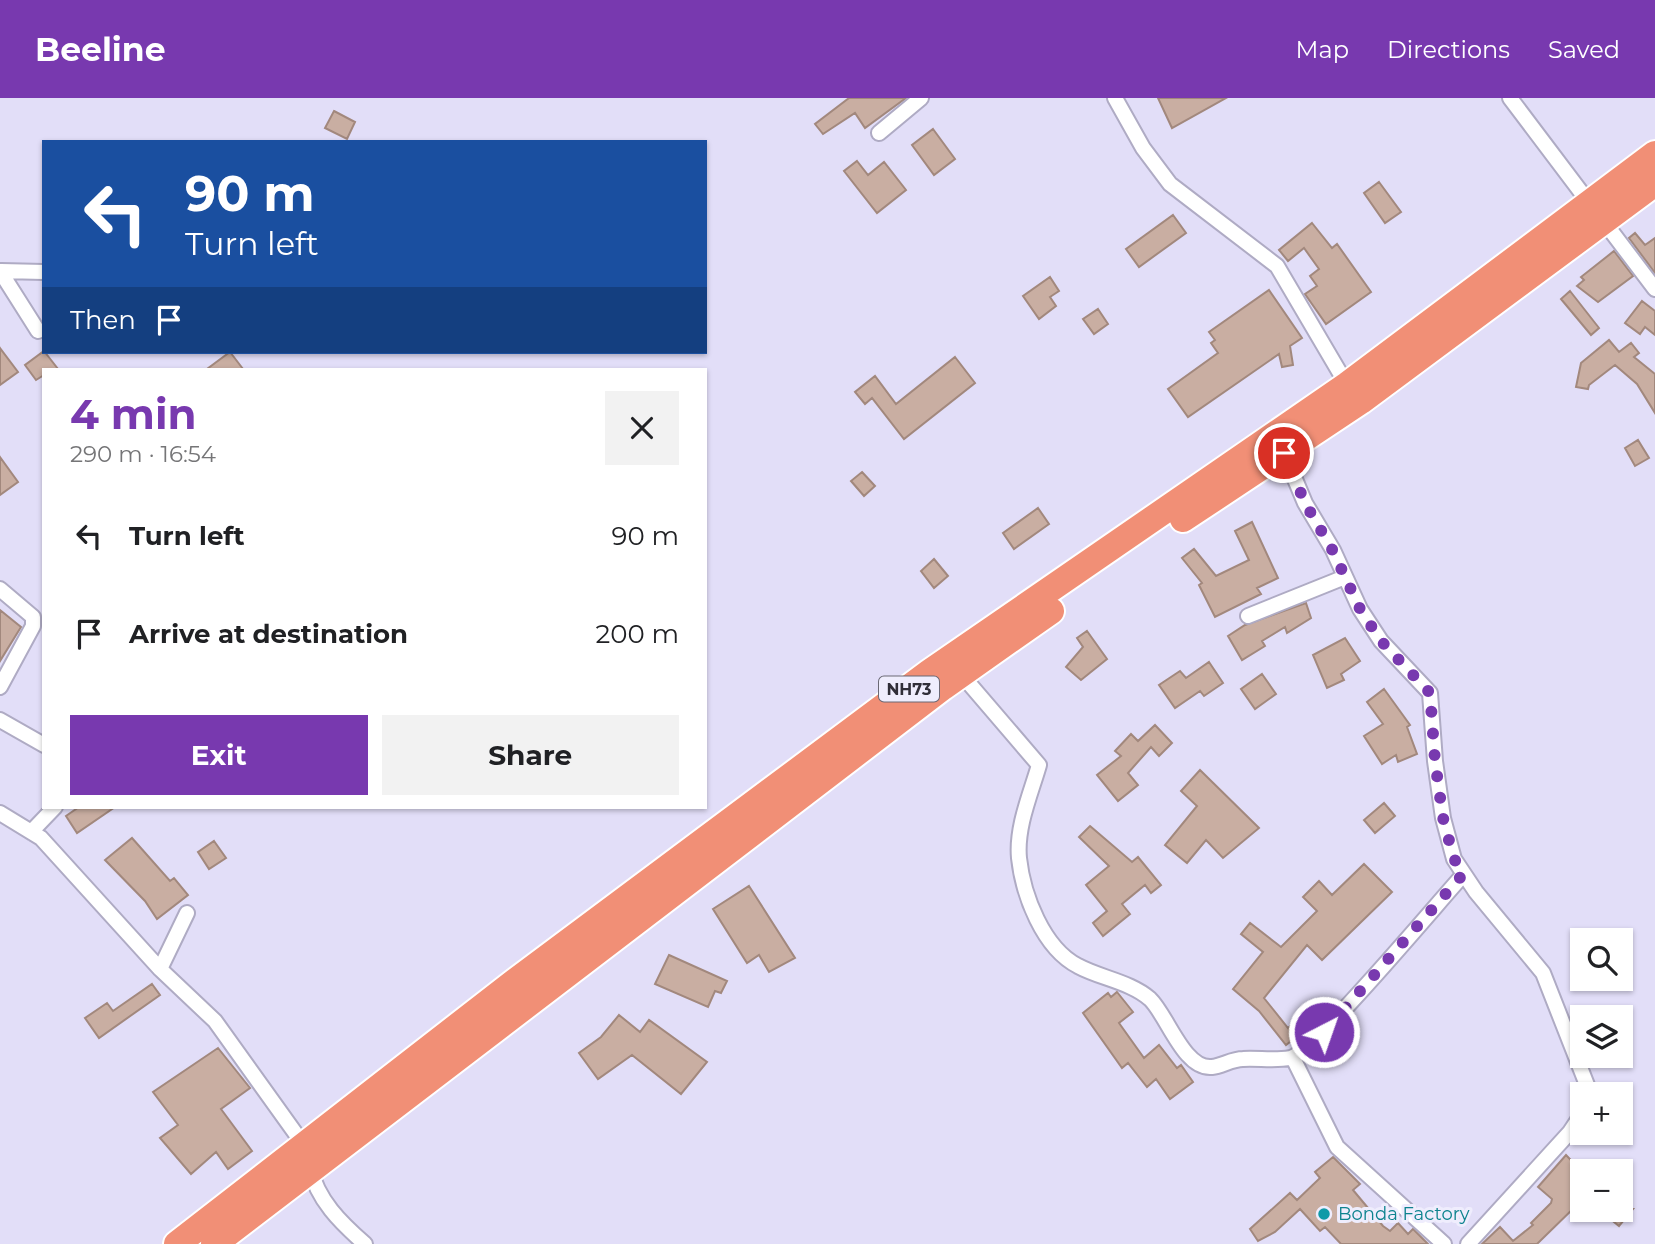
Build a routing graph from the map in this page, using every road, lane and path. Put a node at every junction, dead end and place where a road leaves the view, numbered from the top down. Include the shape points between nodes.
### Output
1 (921, 98) edge
2 (1115, 98) edge
3 (1510, 98) edge
4 (879, 133) dead end
5 (1655, 154) edge
6 (1655, 183) edge
7 (1597, 213) junction
8 (1, 271) edge
9 (42, 272) edge
10 (1655, 289) edge
11 (37, 331) dead end
12 (1347, 385) junction
13 (1284, 453) junction
14 (1345, 576) junction
15 (0, 589) edge
16 (1248, 616) dead end
17 (961, 674) junction
18 (0, 687) edge
19 (0, 720) edge
20 (42, 744) edge
21 (53, 809) edge
22 (0, 813) edge
23 (31, 832) junction
24 (1464, 873) junction
25 (187, 913) dead end
26 (160, 969) junction
27 (1293, 1058) junction
28 (1586, 1082) edge
29 (1570, 1132) edge
30 (305, 1144) junction
31 (311, 1170) junction
32 (177, 1244) edge
33 (214, 1244) edge
34 (365, 1244) edge
35 (1444, 1244) edge
36 (1468, 1244) edge

1 - 4 street
2 - 12 street via 1170,184 1277,266
3 - 7 street
5 - 7 highway, NH73
6 - 7 highway, NH73
7 - 10 street
7 - 12 highway, NH73
7 - 13 highway, NH73 via 1361,401
8 - 9 street
8 - 11 street
12 - 30 highway, NH73 via 930,672
13 - 14 street
13 - 17 highway, NH73
14 - 16 street
14 - 24 street via 1381,641 1430,693 1443,818 1454,859
15 - 18 street via 33,617 33,626
17 - 27 street via 1039,765 1022,825 1019,857 1031,904 1060,953 1076,966 1150,999 1185,1052 1199,1064 1210,1067 1239,1059
17 - 31 highway, NH73
19 - 20 street
21 - 23 street
22 - 23 street
23 - 26 street
24 - 27 street via 1324,1032
24 - 28 street via 1543,973
25 - 26 street
26 - 30 street via 215,1021
27 - 35 street via 1337,1147
29 - 36 street
30 - 31 street
30 - 32 highway, NH73
31 - 33 highway, NH73
31 - 34 street via 317,1191

